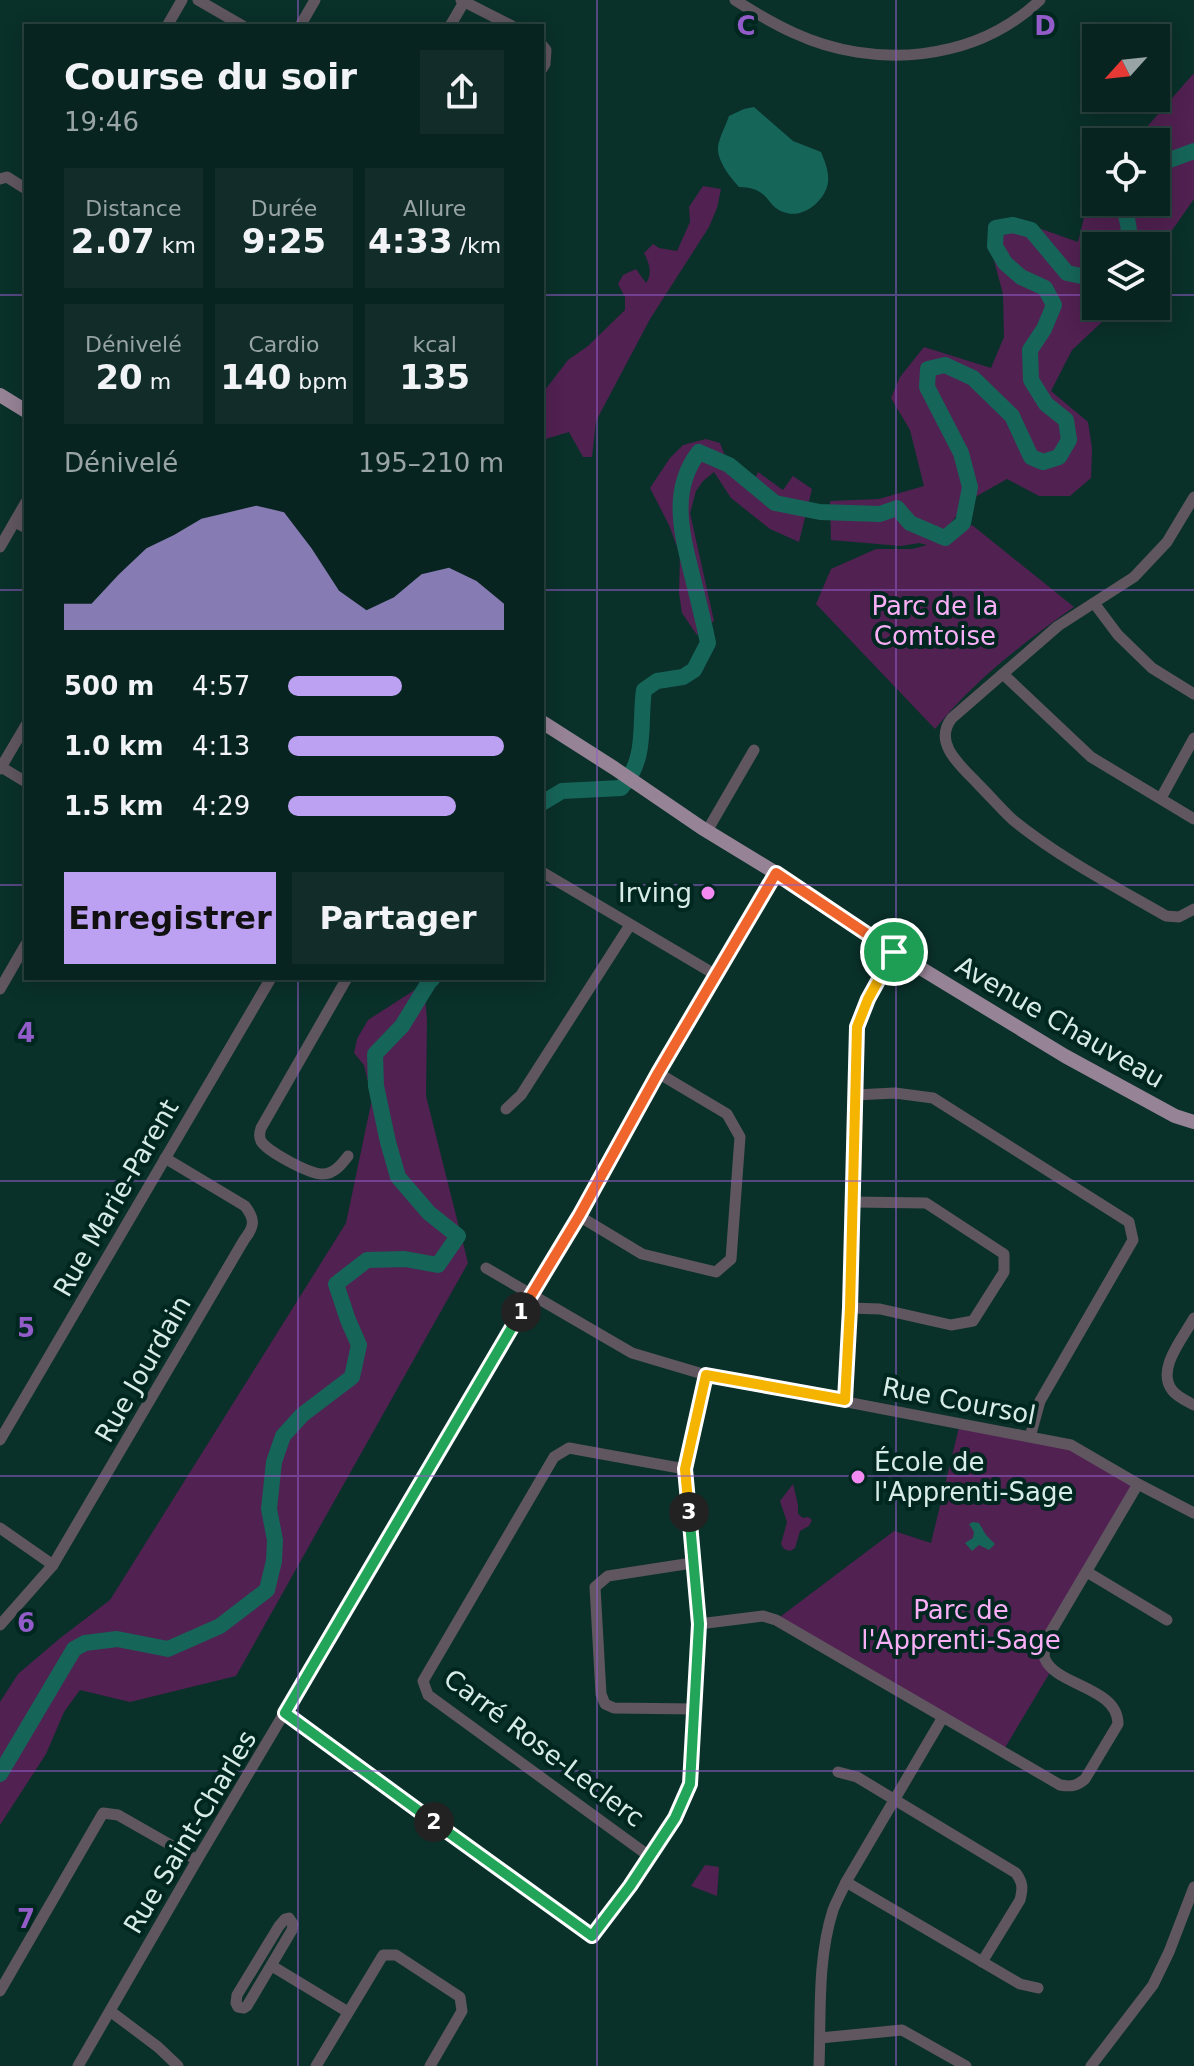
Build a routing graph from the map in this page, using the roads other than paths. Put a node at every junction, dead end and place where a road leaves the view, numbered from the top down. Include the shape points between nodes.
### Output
1 (182, 0) edge
2 (198, 0) edge
3 (315, 0) edge
4 (735, 0) edge
5 (1040, 0) edge
6 (462, 1) edge
7 (168, 24) edge
8 (240, 24) edge
9 (301, 24) edge
10 (451, 24) edge
11 (508, 24) edge
12 (544, 47) edge
13 (544, 66) edge
14 (0, 179) edge
15 (24, 188) edge
16 (0, 395) edge
17 (24, 410) edge
18 (1194, 497) edge
19 (20, 525) edge
20 (0, 547) edge
21 (1094, 603) junction
22 (1003, 674) junction
23 (1194, 694) edge
24 (544, 723) edge
25 (24, 728) edge
26 (1194, 738) edge
27 (754, 750) dead end
28 (1, 768) edge
29 (24, 781) edge
30 (1161, 798) junction
31 (1194, 819) edge
32 (707, 831) junction
33 (544, 873) edge
34 (776, 873) junction
35 (1194, 909) edge
36 (630, 925) junction
37 (24, 947) edge
38 (894, 952) junction
39 (716, 975) junction
40 (270, 980) edge
41 (346, 980) edge
42 (0, 989) edge
43 (658, 1073) junction
44 (855, 1095) junction
45 (506, 1109) dead end
46 (1175, 1116) junction
47 (1194, 1122) edge
48 (1194, 1131) edge
49 (348, 1156) dead end
50 (165, 1158) junction
51 (852, 1202) junction
52 (579, 1216) junction
53 (486, 1268) dead end
54 (531, 1294) junction
55 (850, 1308) junction
56 (1194, 1318) edge
57 (706, 1375) junction
58 (845, 1400) junction
59 (1194, 1405) edge
60 (1030, 1437) junction
61 (0, 1440) edge
62 (685, 1469) junction
63 (1138, 1484) junction
64 (1194, 1513) edge
65 (0, 1528) edge
66 (692, 1563) junction
67 (53, 1565) junction
68 (1087, 1572) junction
69 (1167, 1620) dead end
70 (699, 1624) junction
71 (0, 1625) edge
72 (695, 1709) junction
73 (285, 1713) junction
74 (943, 1717) junction
75 (838, 1772) dead end
76 (893, 1800) junction
77 (649, 1856) junction
78 (197, 1860) junction
79 (846, 1882) junction
80 (1194, 1887) edge
81 (982, 1962) junction
82 (272, 1966) junction
83 (1038, 1988) dead end
84 (0, 1991) edge
85 (110, 2011) junction
86 (348, 2012) junction
87 (820, 2038) junction
88 (78, 2066) edge
89 (178, 2066) edge
90 (316, 2066) edge
91 (430, 2066) edge
92 (819, 2066) edge
93 (966, 2066) edge
94 (1091, 2066) edge

1 - 7 street
2 - 8 street
3 - 9 street
4 - 5 street via 796,34 875,55 959,48 996,33
6 - 10 street
6 - 11 street
12 - 13 street
14 - 15 street via 7,177
16 - 17 main road
18 - 21 street via 1167,542 1134,577
19 - 20 street
21 - 22 street via 1058,626
21 - 23 street via 1152,668
22 - 30 street via 1091,757
22 - 35 street via 948,721 944,737 951,756 1011,818 1060,854 1166,916 1179,917
24 - 32 main road, Avenue Chauveau
25 - 28 street
26 - 30 street
27 - 32 street
28 - 29 street
30 - 31 street
32 - 34 main road, Avenue Chauveau
33 - 36 street
34 - 38 main road, Avenue Chauveau
34 - 39 street, Rue Saint-Charles
36 - 39 street
36 - 45 street via 521,1095
37 - 42 street
38 - 44 street via 857,1027
38 - 46 main road, Avenue Chauveau
39 - 43 street, Rue Saint-Charles
40 - 50 street, Rue Marie-Parent
41 - 49 street via 259,1135 268,1148 309,1171 331,1172
43 - 52 street, Rue Saint-Charles
43 - 52 street via 727,1114 740,1137 731,1259 716,1272 642,1254
44 - 51 street
44 - 60 street via 933,1098 1129,1222 1133,1240 1040,1401
46 - 47 main road, Avenue Chauveau
46 - 48 main road
50 - 61 street, Rue Marie-Parent
50 - 67 street, Rue Jourdain via 245,1206 254,1222 252,1231
51 - 55 street
51 - 55 street via 926,1203 1004,1254 1004,1272 973,1321 951,1325
52 - 54 street, Rue Saint-Charles
53 - 54 street, Rue Coursol
54 - 57 street, Rue Coursol via 632,1353
54 - 73 street, Rue Saint-Charles
55 - 58 street
56 - 59 street via 1166,1378 1173,1393
57 - 58 street, Rue Coursol
57 - 62 street
58 - 60 street, Rue Coursol
60 - 63 street, Rue Coursol via 1071,1445
62 - 66 street
62 - 77 street, Carré Rose-Leclerc via 569,1448 554,1457 423,1681 428,1695
63 - 64 street, Rue Coursol
63 - 68 street
65 - 67 street
66 - 70 street
66 - 72 street via 608,1576 595,1587 605,1704
67 - 71 street, Rue Jourdain
68 - 69 street
68 - 74 street via 1044,1652 1052,1669 1101,1697 1118,1716 1085,1779 1078,1785 1060,1785
70 - 72 street
70 - 74 street via 763,1616 776,1620
72 - 77 street via 690,1784
73 - 77 street via 592,1936
73 - 78 street, Rue Saint-Charles
74 - 76 street
75 - 76 street via 857,1777
76 - 79 street
76 - 81 street via 1022,1881 1020,1900
78 - 84 street via 118,1815 103,1813
78 - 85 street, Rue Saint-Charles
79 - 81 street
79 - 87 street via 826,1940
80 - 94 street via 1153,1985
81 - 83 street
82 - 82 street via 292,1930 289,1918 237,1995 238,2007 247,2006
82 - 86 street
85 - 88 street, Rue Saint-Charles
85 - 89 street
86 - 90 street
86 - 91 street via 383,1955 409,1963 460,1997 462,2011
87 - 92 street
87 - 93 street via 902,2030

